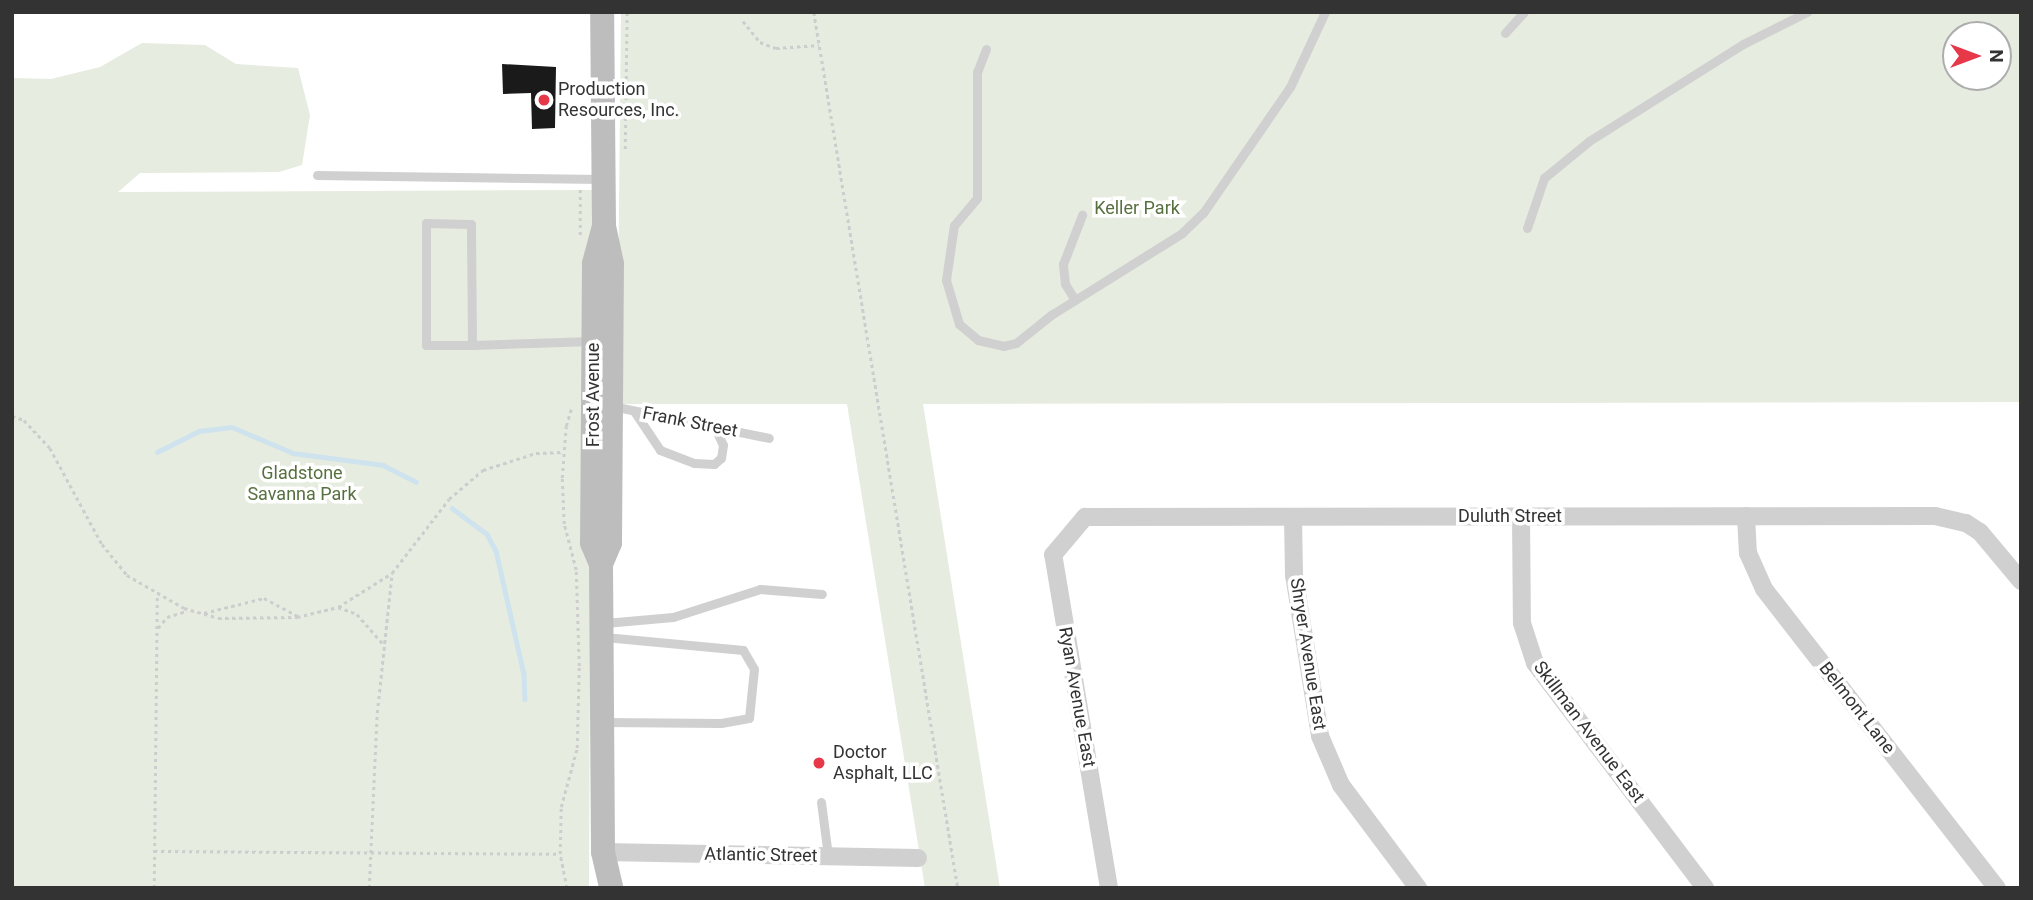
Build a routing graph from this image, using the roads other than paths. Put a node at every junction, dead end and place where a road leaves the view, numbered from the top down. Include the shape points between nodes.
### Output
1 (602, 12) edge
2 (1325, 12) edge
3 (1524, 12) edge
4 (1807, 12) edge
5 (1505, 33) dead end
6 (986, 49) dead end
7 (317, 175) dead end
8 (604, 179) junction
9 (1082, 215) dead end
10 (604, 226) junction
11 (1527, 228) dead end
12 (1075, 300) junction
13 (594, 341) junction
14 (472, 345) junction
15 (622, 409) junction
16 (715, 428) junction
17 (769, 438) dead end
18 (1521, 516) junction
19 (1746, 516) junction
20 (1085, 517) joint
21 (1293, 517) junction
22 (601, 564) junction
23 (2019, 574) edge
24 (822, 594) dead end
25 (603, 630) junction
26 (603, 722) junction
27 (821, 802) dead end
28 (603, 852) junction
29 (828, 856) junction
30 (918, 858) dead end
31 (594, 888) edge
32 (611, 888) edge
33 (1109, 888) edge
34 (1418, 888) edge
35 (1705, 888) edge
36 (1997, 888) edge

1 - 8 street, Frost Avenue
2 - 12 lane via 1290,87 1203,213 1182,233
3 - 5 lane
4 - 11 lane via 1733,49 1589,141 1544,178
6 - 12 lane via 976,72 977,198 954,225 948,242 946,280 951,309 968,333 1003,346 1016,343
7 - 8 lane
8 - 10 street, Frost Avenue
9 - 12 lane via 1063,264 1065,284
10 - 13 street, Frost Avenue via 594,264
10 - 15 street, Frost Avenue via 612,264
13 - 14 lane
13 - 22 street, Frost Avenue via 592,544
14 - 14 lane via 426,345 426,223 471,224
15 - 16 lane, Frank Street
15 - 16 lane via 660,450 694,463 714,464 721,458 723,445
15 - 22 street, Frost Avenue via 610,543
16 - 17 lane, Frank Street
18 - 19 street, Duluth Street
18 - 21 street, Duluth Street
18 - 35 street, Skillman Avenue East via 1522,623 1535,663
19 - 23 street, Duluth Street via 1935,516 1966,523 1980,532
19 - 36 street, Belmont Lane via 1748,554 1764,589
20 - 21 street, Duluth Street
20 - 33 street, Ryan Avenue East via 1053,555
21 - 34 street, Shryer Avenue East via 1296,586 1320,736 1341,786
22 - 25 street, Frost Avenue
24 - 25 lane via 760,589 673,617
25 - 26 street, Frost Avenue
25 - 26 lane via 743,650 754,669 749,718 721,723
26 - 28 street, Frost Avenue
27 - 29 lane
28 - 29 street, Atlantic Street
28 - 31 street, Frost Avenue
28 - 32 street, Frost Avenue
29 - 30 street, Atlantic Street

